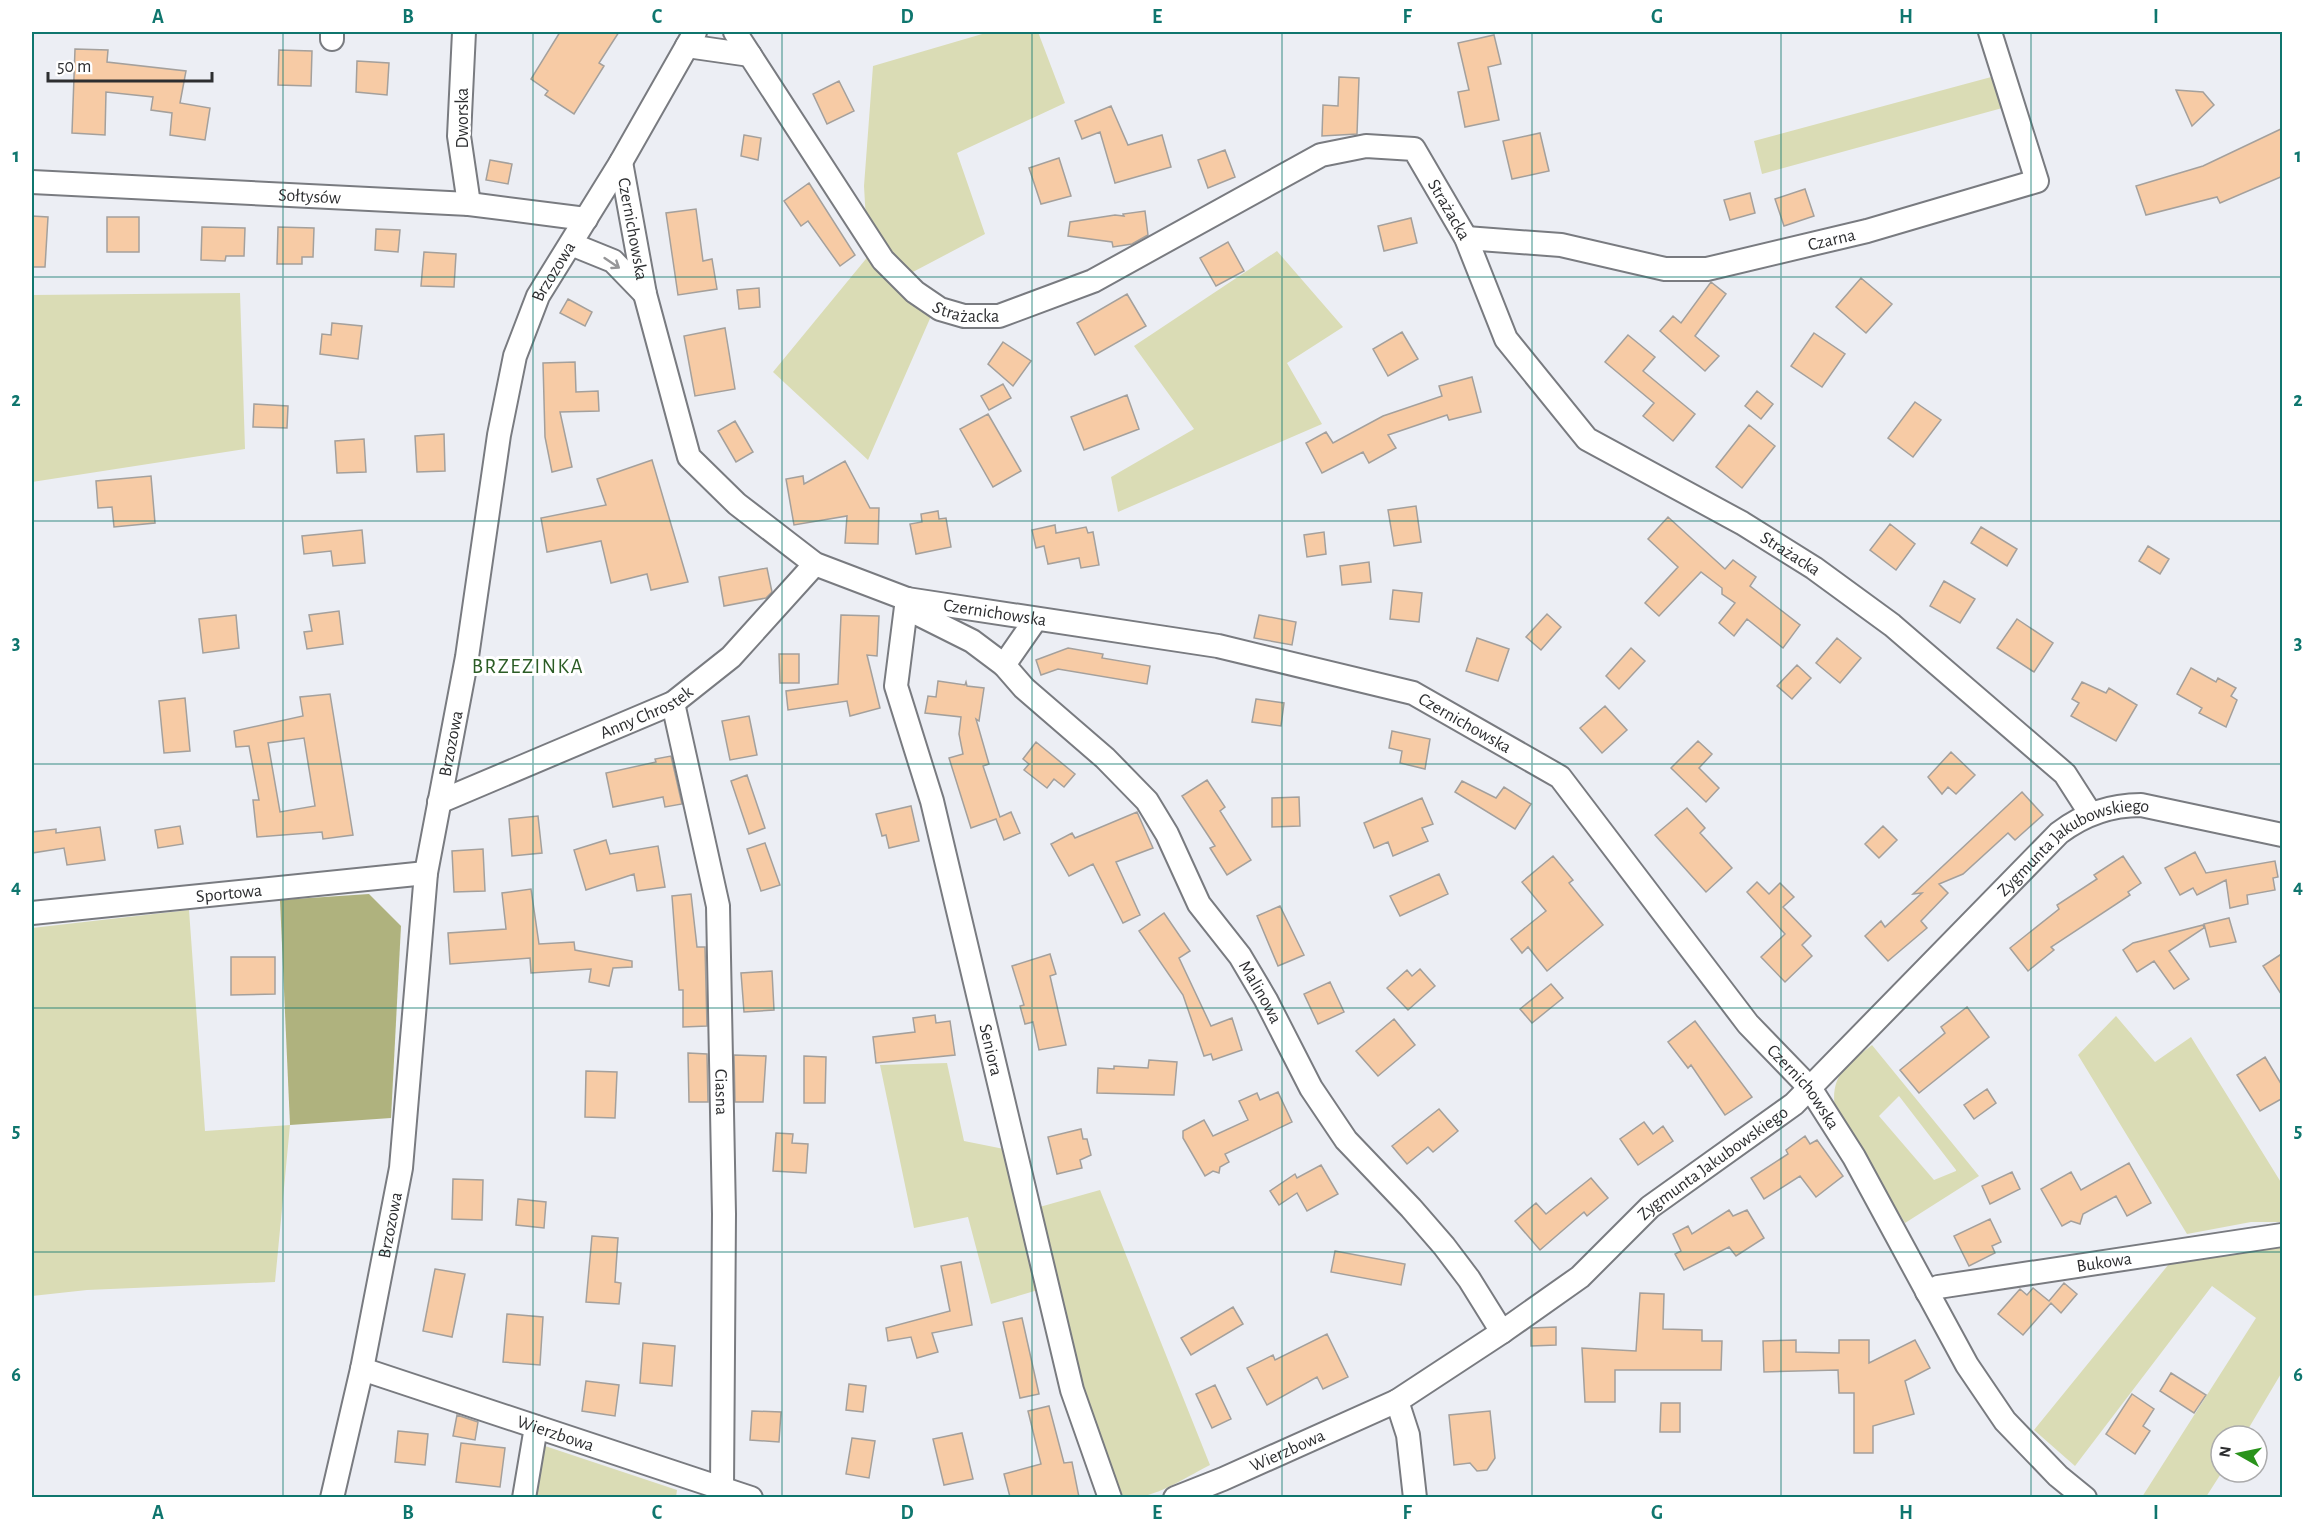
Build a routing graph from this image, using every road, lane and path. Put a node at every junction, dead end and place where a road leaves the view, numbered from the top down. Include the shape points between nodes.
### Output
1 (464, 32) edge
2 (735, 32) edge
3 (1990, 32) edge
4 (691, 39) edge
5 (750, 55) junction
6 (621, 162) junction
7 (32, 183) edge
8 (469, 204) junction
9 (586, 219) junction
10 (1466, 238) junction
11 (571, 244) junction
12 (645, 294) junction
13 (815, 564) junction
14 (907, 599) junction
15 (1036, 619) junction
16 (1004, 665) junction
17 (673, 703) junction
18 (439, 802) junction
19 (2090, 813) junction
20 (2283, 835) edge
21 (426, 873) junction
22 (32, 914) edge
23 (1810, 1088) junction
24 (2283, 1235) edge
25 (1927, 1292) junction
26 (1502, 1332) junction
27 (362, 1369) junction
28 (1397, 1401) junction
29 (536, 1427) junction
30 (722, 1488) junction
31 (332, 1497) edge
32 (524, 1497) edge
33 (751, 1497) edge
34 (1110, 1497) edge
35 (1174, 1497) edge
36 (1415, 1497) edge
37 (2085, 1497) edge

1 - 8 street, Dworska via 459,136
2 - 5 street, Strażacka
3 - 10 street, Czarna via 2037,181 1867,231 1707,269 1665,268 1561,245
4 - 5 street
4 - 6 street, Brzozowa
5 - 10 street, Strażacka via 883,260 915,292 940,309 964,316 999,316 1093,281 1321,155 1366,146 1414,149
6 - 9 street, Brzozowa
6 - 12 street, Czernichowska
7 - 8 street, Sołtysów
8 - 9 street, Sołtysów
9 - 11 street, Brzozowa
10 - 19 street, Strażacka via 1506,339 1587,439 1742,523 1814,568 1892,625 2065,774
11 -> 12 street, Czernichowska via 613,261
11 - 18 street, Brzozowa via 538,296 515,356 499,435 467,657
12 - 13 street, Czernichowska via 689,457 737,504
13 - 14 street, Czernichowska
13 - 17 street, Anny Chrostek via 730,657
14 - 15 street, Czernichowska
14 - 16 street, Malinowa via 918,614 972,641
14 - 34 street, Seniora via 896,686 932,801 1072,1390
15 - 16 street
15 - 23 street, Czernichowska via 1218,646 1413,693 1560,777 1748,1024
16 - 26 street, Malinowa via 1148,801 1199,904 1240,956 1311,1088 1346,1140 1444,1246
17 - 18 street, Anny Chrostek
17 - 30 street, Ciasna via 718,906 724,1214
18 - 21 street, Brzozowa
19 - 20 street, Zygmunta Jakubowskiego via 2141,805
19 - 23 street, Zygmunta Jakubowskiego via 2059,833
21 - 22 street, Sportowa
21 - 27 street, Brzozowa via 401,1168
23 - 25 street, Czernichowska via 1854,1157
23 - 26 street, Zygmunta Jakubowskiego via 1794,1104 1650,1207 1581,1277
24 - 25 street, Bukowa via 1938,1287
25 - 37 street, Czernichowska via 1967,1365 2005,1421 2058,1476
26 - 28 street, Zygmunta Jakubowskiego
27 - 29 street, Wierzbowa
27 - 31 street, Brzozowa
28 - 35 street, Wierzbowa
28 - 36 street via 1408,1435
29 - 30 street, Wierzbowa
29 - 32 street
30 - 33 street, Wierzbowa

